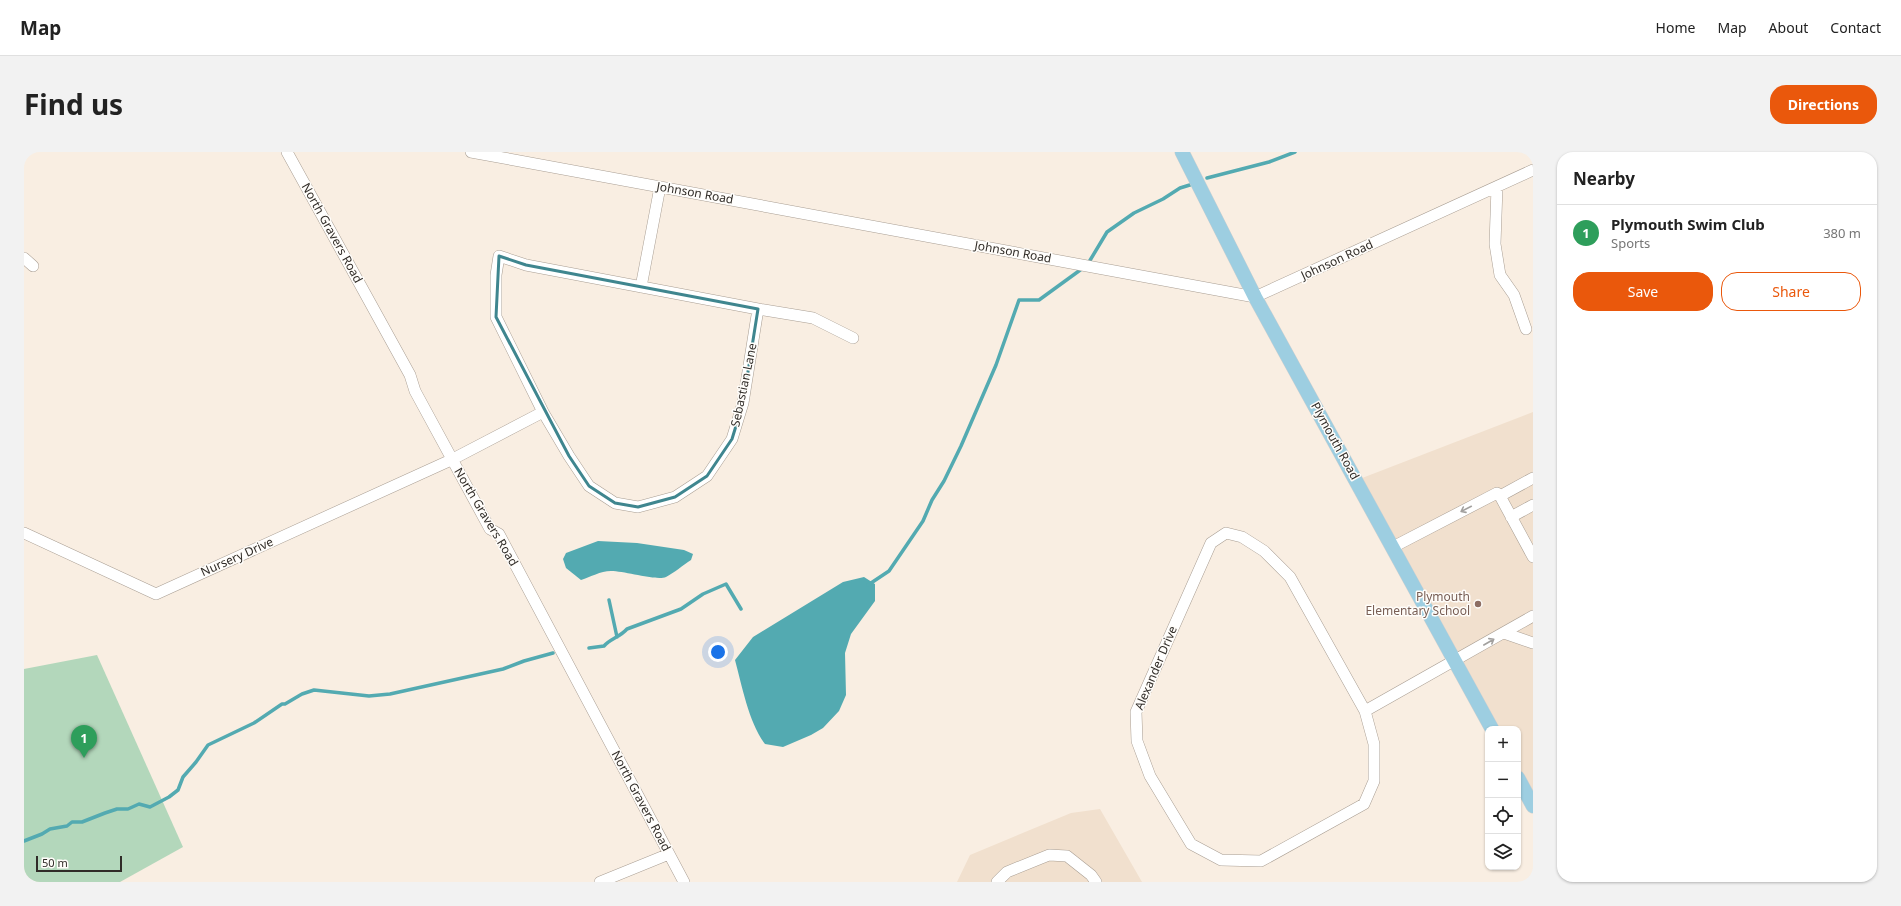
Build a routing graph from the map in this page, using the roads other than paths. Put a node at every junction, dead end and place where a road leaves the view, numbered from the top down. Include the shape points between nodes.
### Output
1 (287, 152) edge
2 (471, 152) edge
3 (1182, 152) edge
4 (1533, 170) edge
5 (660, 187) junction
6 (1497, 187) junction
7 (24, 258) edge
8 (33, 266) dead end
9 (641, 287) junction
10 (1256, 297) junction
11 (758, 309) junction
12 (1526, 329) dead end
13 (853, 338) dead end
14 (543, 412) junction
15 (452, 460) junction
16 (1533, 478) edge
17 (1500, 496) junction
18 (1533, 505) edge
19 (1511, 517) junction
20 (24, 533) edge
21 (1530, 543) edge
22 (1393, 547) junction
23 (1533, 557) edge
24 (1533, 616) edge
25 (1504, 633) junction
26 (1533, 642) edge
27 (1455, 661) junction
28 (1365, 711) junction
29 (1490, 726) edge
30 (1521, 784) edge
31 (1533, 806) edge
32 (669, 854) junction
33 (600, 882) edge
34 (684, 882) edge
35 (997, 882) edge
36 (1096, 882) edge

1 - 15 street, North Gravers Road via 410,375 415,391
2 - 5 street, Johnson Road
3 - 10 main road, Plymouth Road
4 - 6 street, Johnson Road
5 - 9 street
5 - 10 street, Johnson Road
6 - 10 street, Johnson Road
6 - 12 street via 1495,244 1500,275 1514,295
7 - 8 street
9 - 11 street, Sebastian Lane
9 - 14 street, Sebastian Lane via 526,265 499,256 496,275 496,317
10 - 22 main road, Plymouth Road
11 - 13 street, Sebastian Lane via 813,318
11 - 14 street, Sebastian Lane via 743,403 732,440 707,476 674,497 638,507 615,503 589,486
14 - 15 street
15 - 20 street, Nursery Drive via 156,594
15 - 32 street, North Gravers Road via 490,529 499,534
16 - 17 street
17 - 19 street
17 -> 22 street via 1497,493
18 - 19 street
19 - 21 street
21 - 23 street
22 - 27 main road, Plymouth Road
24 - 25 street
25 - 26 street
27 -> 25 street
27 - 28 street
27 - 29 main road, Plymouth Road
28 - 28 street, Alexander Drive via 1290,577 1264,550 1242,537 1226,533 1212,543 1136,712 1137,741 1150,776 1191,844 1221,860 1261,861 1364,804 1374,781 1374,744
30 - 31 main road
32 - 33 street
32 - 34 street, North Gravers Road
35 - 36 street via 1007,872 1049,855 1067,856

